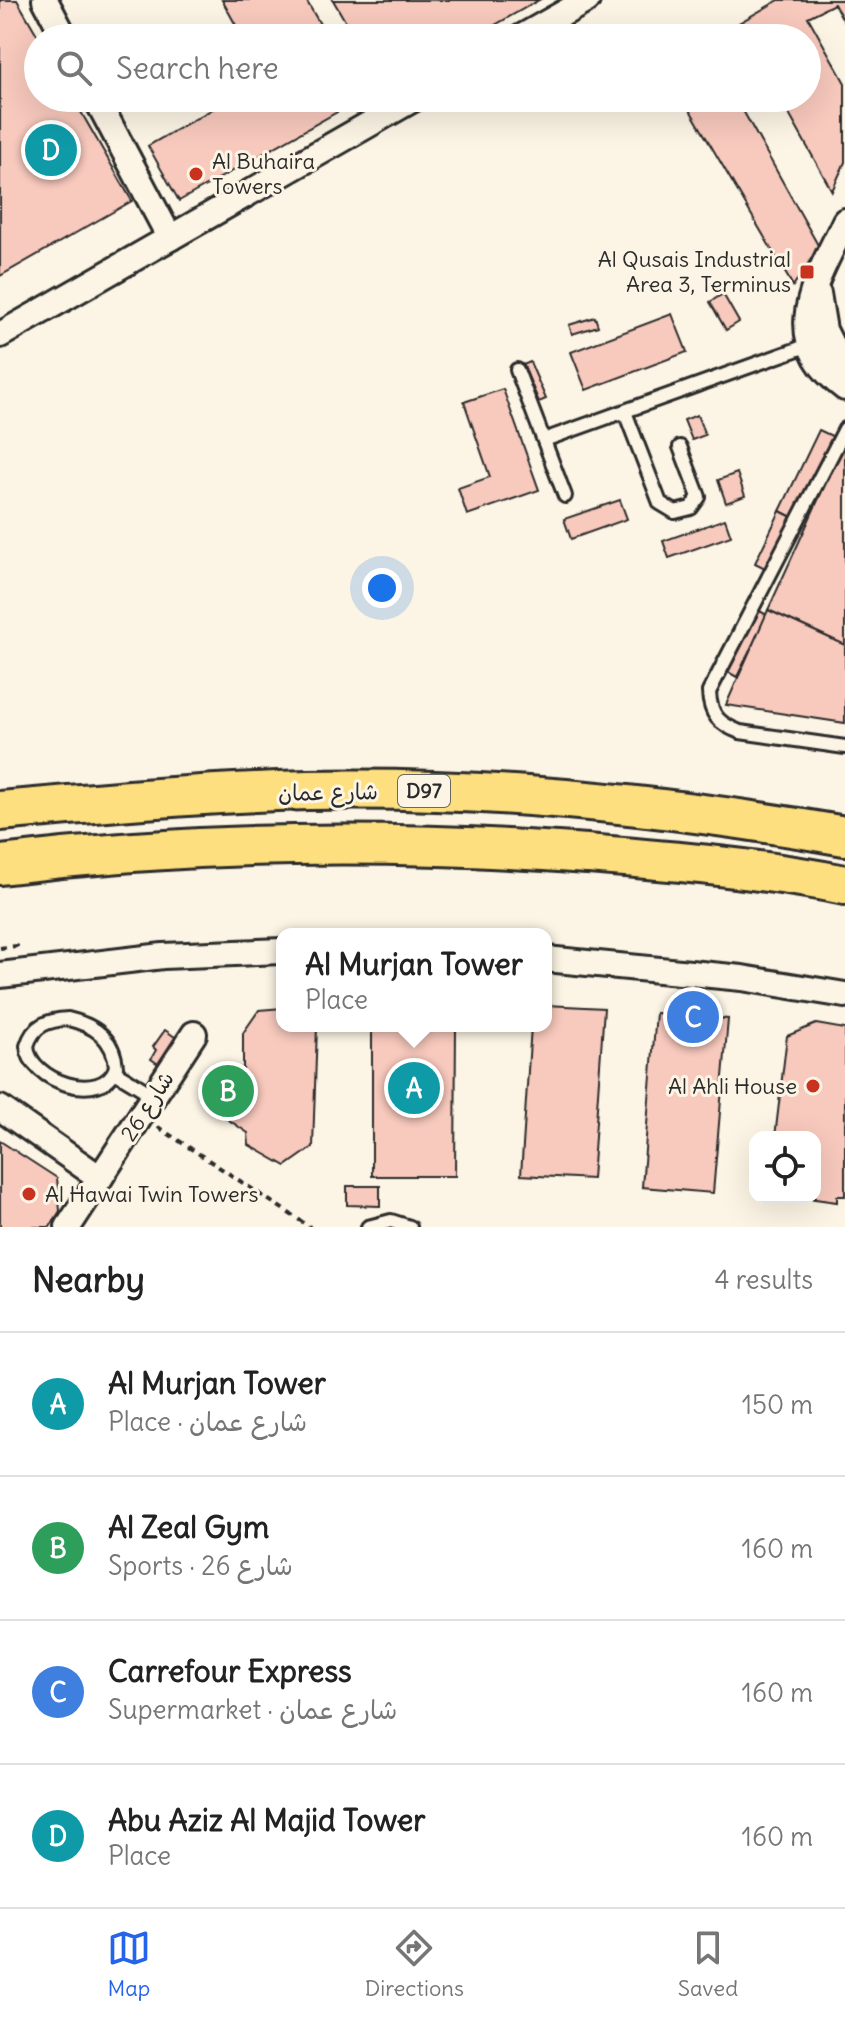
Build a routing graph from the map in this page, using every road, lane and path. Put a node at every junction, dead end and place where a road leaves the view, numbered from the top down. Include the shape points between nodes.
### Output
1 (45, 0) edge
2 (587, 0) edge
3 (58, 24) edge
4 (545, 24) edge
5 (103, 112) edge
6 (390, 112) edge
7 (845, 221) edge
8 (170, 238) junction
9 (817, 279) junction
10 (0, 335) edge
11 (809, 345) junction
12 (517, 370) dead end
13 (845, 372) edge
14 (845, 388) edge
15 (625, 412) junction
16 (845, 429) edge
17 (544, 440) junction
18 (680, 447) dead end
19 (565, 496) dead end
20 (845, 747) edge
21 (0, 811) edge
22 (845, 836) edge
23 (215, 846) junction
24 (0, 865) edge
25 (845, 885) edge
26 (845, 909) edge
27 (276, 951) edge
28 (552, 960) edge
29 (0, 975) edge
30 (845, 995) edge
31 (194, 1034) dead end
32 (115, 1072) junction
33 (147, 1105) junction
34 (0, 1108) edge
35 (100, 1178) junction
36 (68, 1227) edge
37 (310, 1227) edge
38 (368, 1227) edge
39 (410, 1227) edge

1 - 3 street
2 - 4 street
5 - 8 street
6 - 8 street
7 - 9 street
8 - 10 street
9 - 11 street via 805,323
9 - 13 street via 824,330
11 - 14 street via 817,362
11 - 15 lane
12 - 17 lane
15 - 17 lane
15 - 18 lane via 660,503 675,512 691,508 699,497
16 - 20 lane via 709,692 715,718 726,727
17 - 19 lane
21 - 22 main road, شارع عمان / D97 via 296,791 441,791 652,806
23 - 24 main road
23 - 25 main road via 344,843 534,850 671,861
23 - 26 main road via 308,861 605,877
27 - 29 street via 163,956
28 - 30 street via 742,978
31 - 33 street, شارع 26
32 - 32 lane via 105,1037 82,1022 54,1020 29,1037 31,1060 59,1081 96,1084
32 - 33 lane
33 - 35 street, شارع 26
33 - 37 path
34 - 35 street
35 - 36 street, شارع 26
38 - 39 lane via 391,1221

